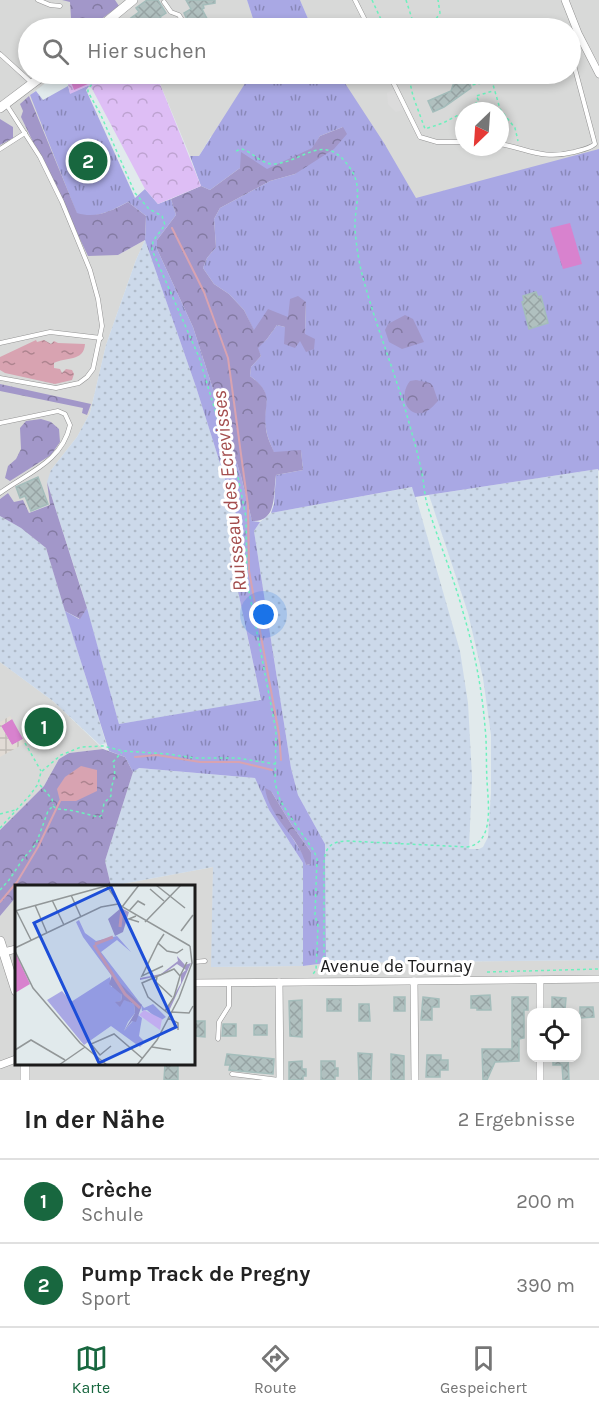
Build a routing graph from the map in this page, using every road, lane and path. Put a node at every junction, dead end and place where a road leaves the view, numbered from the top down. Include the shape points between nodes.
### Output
1 (38, 0) edge
2 (133, 0) edge
3 (356, 0) edge
4 (372, 0) edge
5 (406, 0) edge
6 (438, 0) edge
7 (565, 0) edge
8 (165, 1) edge
9 (60, 6) dead end
10 (111, 18) edge
11 (181, 18) edge
12 (364, 18) edge
13 (380, 18) edge
14 (412, 18) edge
15 (437, 18) edge
16 (572, 18) edge
17 (581, 39) edge
18 (0, 54) edge
19 (18, 71) edge
20 (599, 74) edge
21 (32, 84) edge
22 (92, 84) edge
23 (394, 84) edge
24 (410, 84) edge
25 (492, 84) edge
26 (579, 84) edge
27 (494, 90) junction
28 (476, 102) edge
29 (3, 106) edge
30 (455, 116) edge
31 (25, 133) junction
32 (455, 142) edge
33 (509, 146) edge
34 (517, 147) junction
35 (0, 149) edge
36 (236, 152) dead end
37 (101, 338) junction
38 (0, 343) edge
39 (0, 378) edge
40 (0, 423) edge
41 (0, 493) edge
42 (25, 743) dead end
43 (123, 751) junction
44 (276, 764) junction
45 (41, 772) junction
46 (38, 783) junction
47 (53, 806) junction
48 (16, 809) junction
49 (0, 814) edge
50 (0, 828) edge
51 (324, 856) junction
52 (316, 857) junction
53 (0, 890) edge
54 (0, 941) edge
55 (15, 949) edge
56 (4, 952) junction
57 (205, 961) dead end
58 (195, 962) edge
59 (316, 970) junction
60 (324, 970) junction
61 (312, 976) dead end
62 (599, 979) edge
63 (540, 980) junction
64 (323, 981) junction
65 (414, 981) junction
66 (229, 982) junction
67 (279, 982) junction
68 (195, 983) edge
69 (15, 988) edge
70 (540, 1008) edge
71 (218, 1039) dead end
72 (15, 1059) edge
73 (540, 1062) edge
74 (0, 1065) edge
75 (232, 1074) dead end
76 (280, 1080) edge
77 (415, 1080) edge
78 (540, 1080) edge

1 - 9 lane
2 - 10 street
3 - 12 lane
4 - 13 path
5 - 14 path
6 - 15 path
7 - 16 street
8 - 11 lane via 171,12
17 - 20 street
18 - 19 lane
21 - 29 street
22 - 44 path via 88,92 135,193 148,209 162,216 165,225 153,241 152,250 195,346 238,477 246,517 247,580 276,731
23 - 32 lane via 420,136 428,141
24 - 30 path via 425,129
25 - 27 path
26 - 34 lane via 596,144 549,155
27 - 28 path via 476,96
27 - 34 path via 503,114 516,131
29 - 31 lane
31 - 35 lane
31 - 37 lane via 44,166 90,270 101,313
33 - 34 lane
36 - 51 path via 250,151 266,163 275,164 327,149 339,155 358,183 355,230 361,267 407,415 426,502 463,609 483,710 487,818 479,843 460,848 342,841 330,846
37 - 38 lane via 50,332
37 - 39 lane via 93,369 79,383 51,388
40 - 41 lane via 58,411 65,414 70,425 55,455 36,472
42 - 45 path
43 - 44 path
43 - 45 path via 76,748
43 - 47 path via 113,762 116,774 111,796 99,818
44 - 52 path via 274,783 280,800
45 - 46 path
46 - 47 path
46 - 48 path
47 - 53 path via 36,844
48 - 49 path
48 - 50 path
51 - 52 path
51 - 60 path
52 - 59 path
54 - 56 street
55 - 56 street
56 - 69 street
57 - 58 lane
59 - 60 path
59 - 61 path
60 - 64 path
62 - 63 street, Avenue de Tournay
63 - 65 street, Avenue de Tournay
63 - 70 street
64 - 65 street, Avenue de Tournay
64 - 67 street, Avenue de Tournay
65 - 77 street
66 - 67 street, Avenue de Tournay
66 - 68 street, Avenue de Tournay
66 - 71 lane via 229,1006 219,1022
67 - 76 street
72 - 74 street
73 - 78 street
75 - 76 lane

